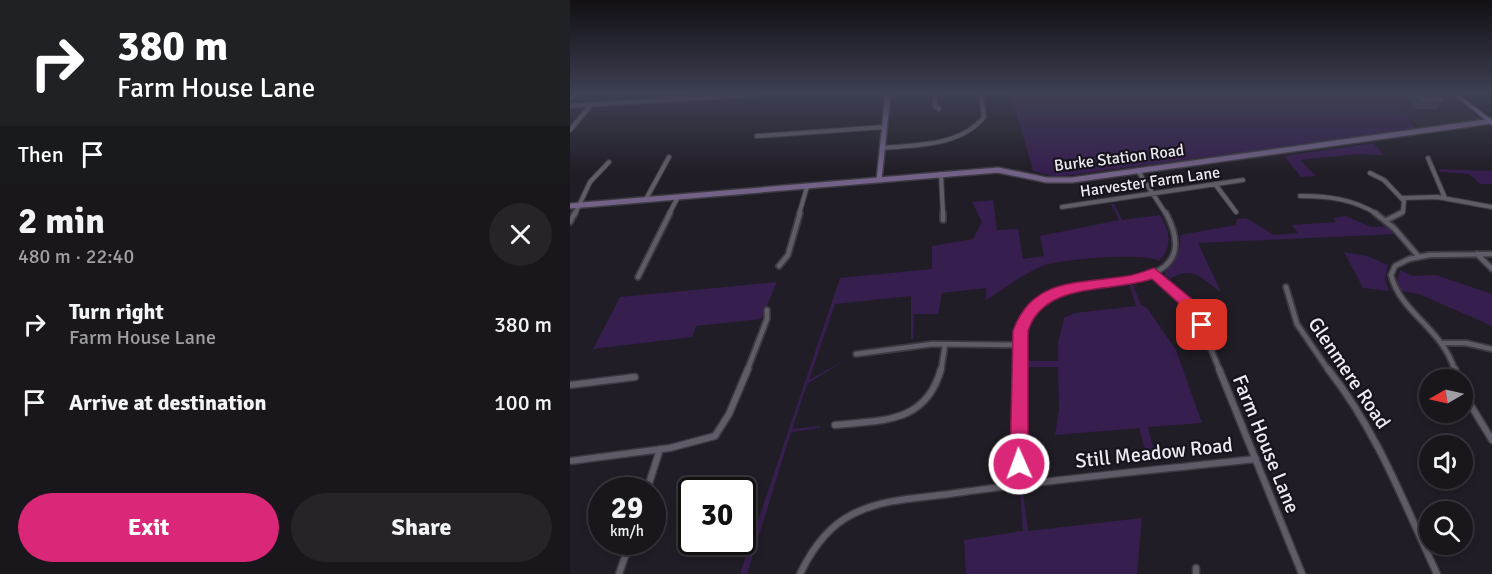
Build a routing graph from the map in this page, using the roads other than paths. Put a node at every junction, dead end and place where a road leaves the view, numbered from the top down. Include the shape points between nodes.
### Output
1 (885, 121) edge
2 (980, 121) edge
3 (1492, 121) edge
4 (884, 127) junction
5 (757, 136) dead end
6 (884, 148) junction
7 (669, 157) dead end
8 (1428, 158) dead end
9 (609, 162) dead end
10 (1138, 171) junction
11 (1370, 173) dead end
12 (941, 174) junction
13 (879, 180) junction
14 (1243, 180) dead end
15 (1215, 184) junction
16 (807, 187) junction
17 (1153, 193) junction
18 (1300, 196) dead end
19 (678, 197) junction
20 (1402, 198) junction
21 (1445, 198) junction
22 (646, 199) junction
23 (579, 205) junction
24 (570, 206) edge
25 (1062, 207) dead end
26 (1492, 207) edge
27 (1236, 212) dead end
28 (943, 220) dead end
29 (1387, 220) junction
30 (570, 222) edge
31 (1478, 254) junction
32 (1492, 254) edge
33 (1419, 257) junction
34 (779, 266) dead end
35 (1492, 269) edge
36 (1154, 273) junction
37 (638, 277) dead end
38 (1286, 287) dead end
39 (766, 310) dead end
40 (1444, 343) junction
41 (945, 345) junction
42 (1020, 345) junction
43 (1492, 349) edge
44 (856, 354) dead end
45 (1454, 369) edge
46 (635, 377) dead end
47 (570, 385) edge
48 (1473, 409) edge
49 (835, 425) dead end
50 (1492, 440) edge
51 (660, 449) junction
52 (1256, 459) junction
53 (570, 461) edge
54 (651, 477) edge
55 (1020, 484) junction
56 (626, 555) edge
57 (619, 574) edge
58 (800, 574) edge
59 (1302, 574) edge
60 (1437, 574) edge

1 - 4 street
2 - 6 street via 971,131 949,139
3 - 10 street, Burke Station Road
4 - 5 street
4 - 6 street
6 - 13 street
7 - 22 street
8 - 21 street
9 - 23 street via 597,170 584,188
10 - 12 street, Burke Station Road via 1056,181 1001,170
10 - 17 street
11 - 20 street via 1384,180
12 - 13 street, Burke Station Road
12 - 28 street
13 - 16 street, Burke Station Road
14 - 15 street, Harvester Farm Lane
15 - 17 street, Harvester Farm Lane
15 - 27 street
16 - 19 street, Burke Station Road
16 - 34 street via 788,255
17 - 25 street, Harvester Farm Lane
17 - 36 street via 1175,238 1171,256
18 - 29 street via 1345,200
19 - 22 street, Burke Station Road
19 - 37 street
20 - 21 street
20 - 29 street via 1403,212
21 - 26 street
22 - 23 street, Burke Station Road
23 - 24 street, Burke Station Road
23 - 30 street
29 - 33 street
31 - 32 street
31 - 33 street
31 - 35 street
33 - 40 street via 1398,264 1392,273 1392,284 1402,301
36 - 42 street via 1048,295 1026,315
36 - 52 street, Farm House Lane via 1198,317
38 - 60 street, Glenmere Road via 1295,325 1363,417
39 - 51 street via 767,319 720,429 704,442
40 - 43 street
40 - 45 street
41 - 42 street
41 - 44 street
41 - 49 street via 939,384 923,405 903,415
42 - 55 street
46 - 47 street
48 - 50 street
51 - 53 street
51 - 54 street
52 - 55 street, Still Meadow Road
52 - 59 street, Farm House Lane
55 - 58 street, Still Meadow Road via 865,508 843,519 822,537
56 - 57 street

